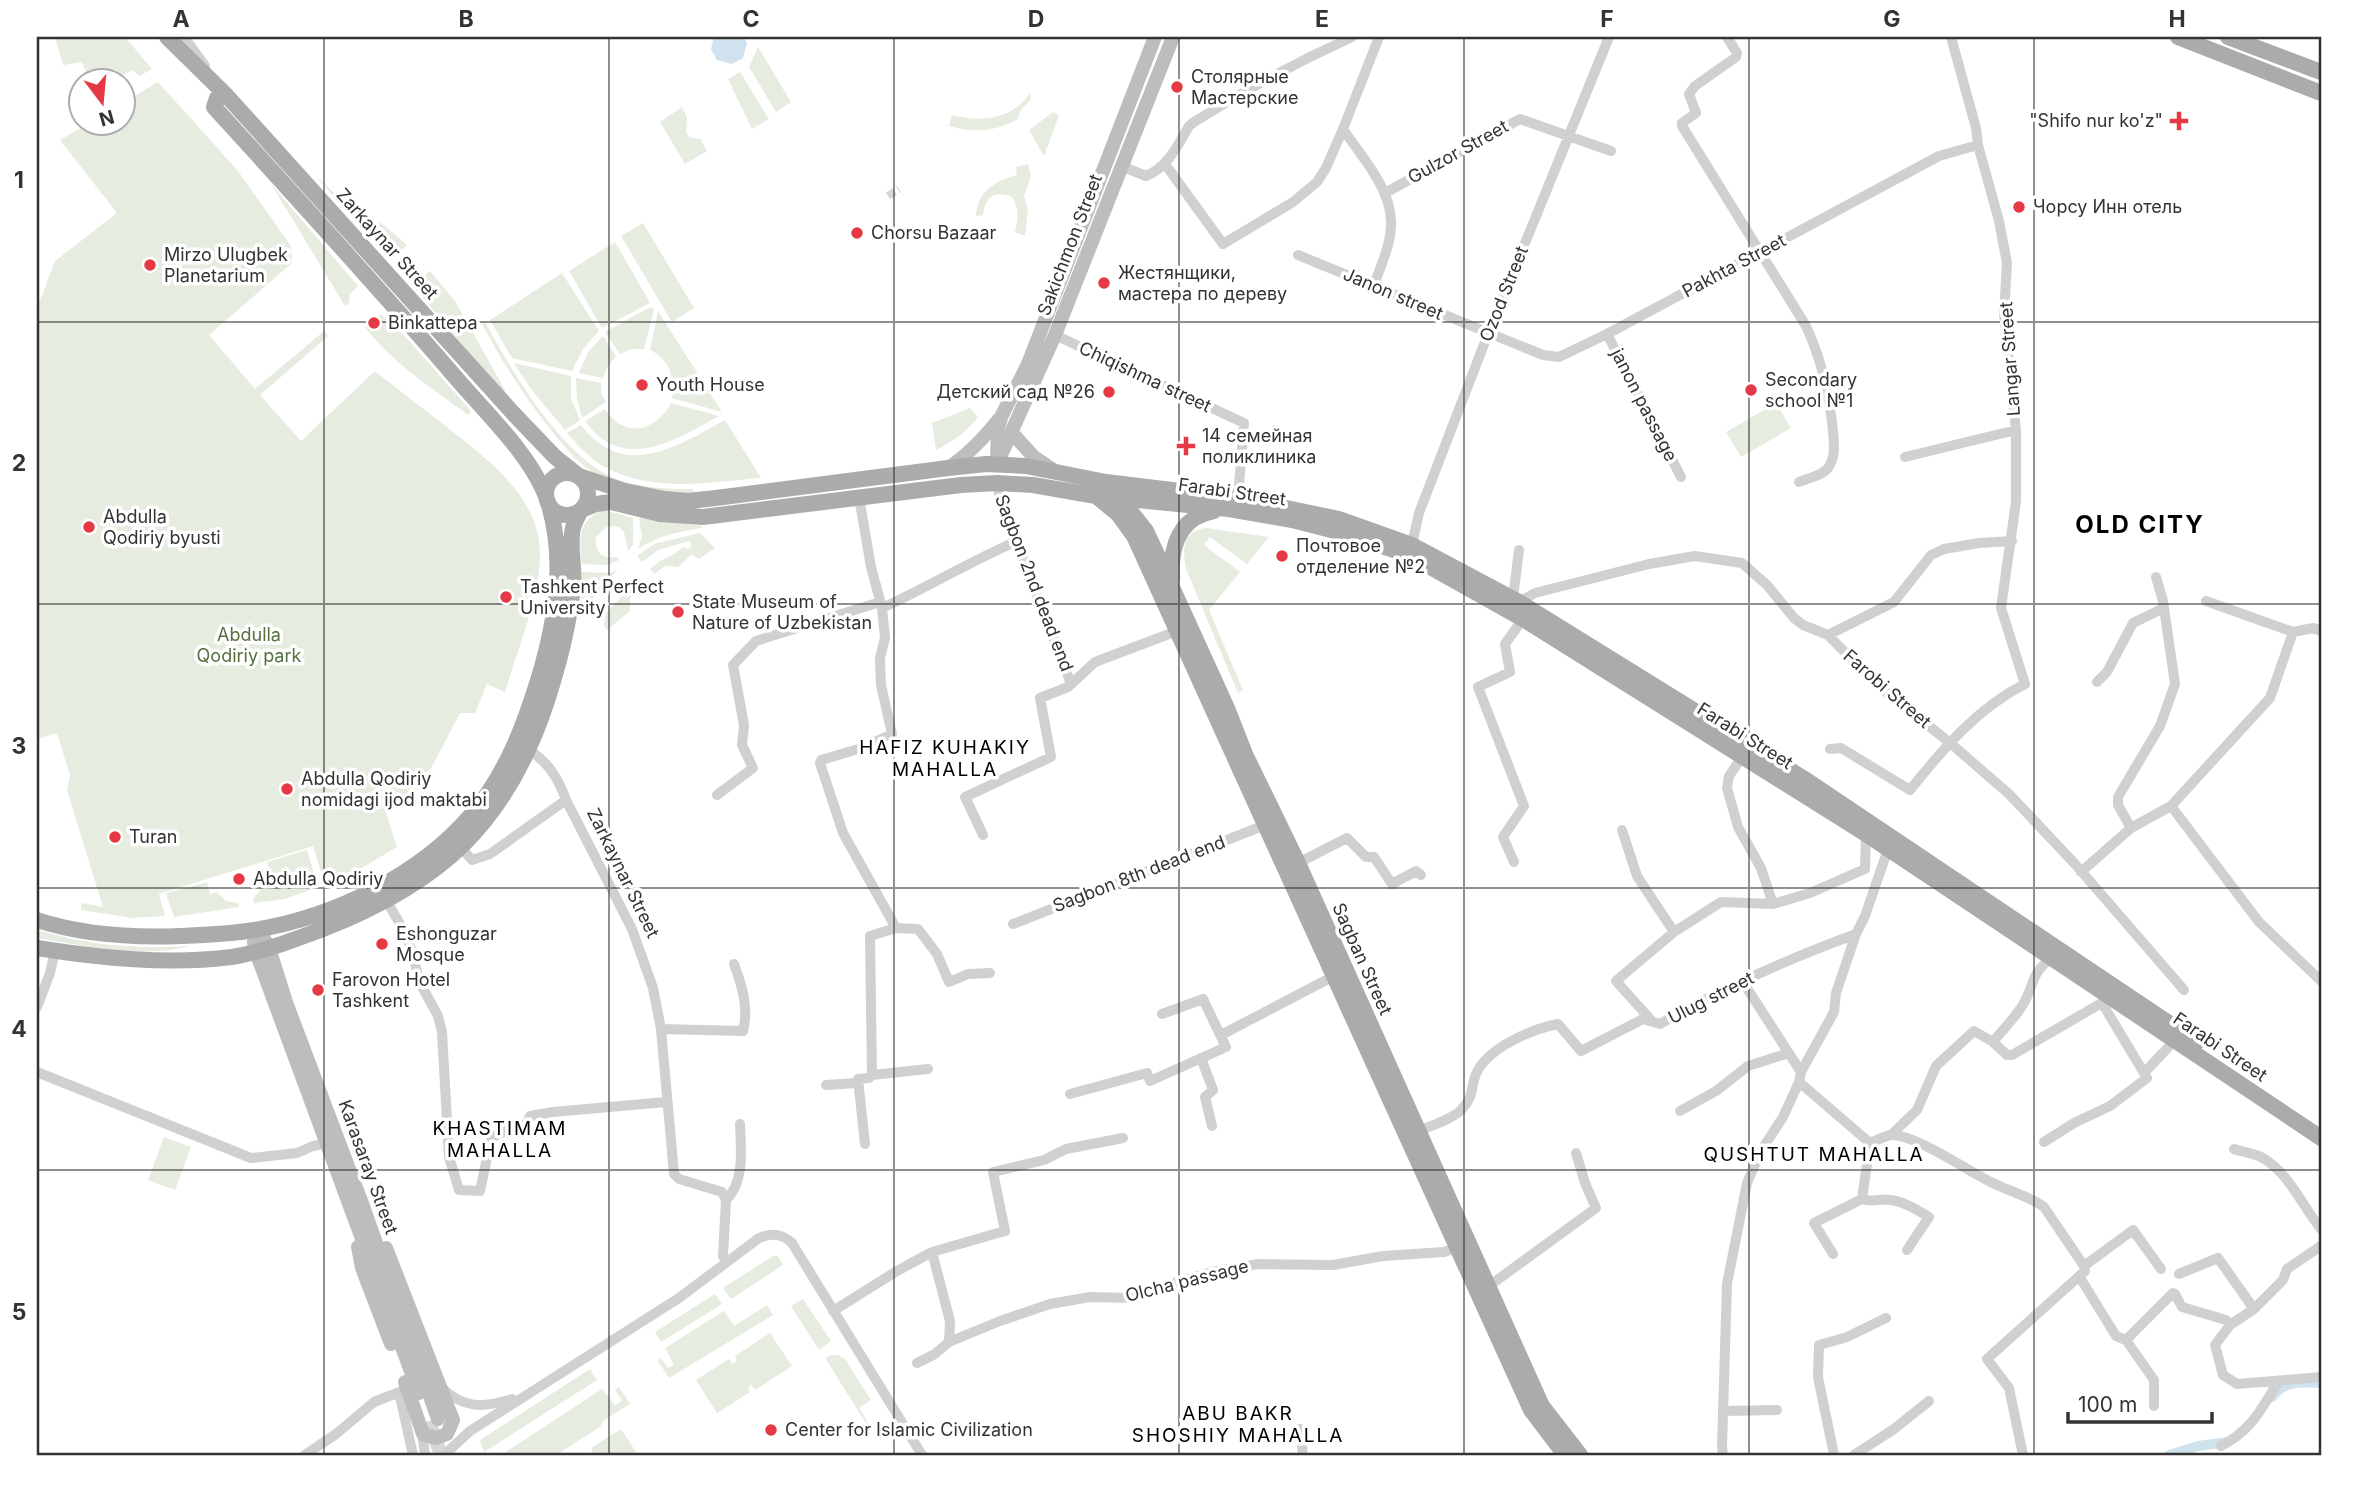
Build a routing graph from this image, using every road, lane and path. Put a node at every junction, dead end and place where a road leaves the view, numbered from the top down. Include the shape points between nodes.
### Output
1 (167, 37) edge
2 (184, 37) edge
3 (1155, 37) edge
4 (1173, 37) edge
5 (1352, 37) edge
6 (1379, 37) edge
7 (1609, 37) edge
8 (1727, 37) edge
9 (1951, 37) edge
10 (2178, 37) edge
11 (2228, 37) edge
12 (2321, 72) edge
13 (2321, 93) edge
14 (227, 96) junction
15 (1343, 129) junction
16 (1567, 135) junction
17 (1978, 145) junction
18 (1611, 150) dead end
19 (1165, 164) junction
20 (1121, 166) junction
21 (1385, 193) junction
22 (1761, 252) junction
23 (1297, 255) dead end
24 (1374, 285) junction
25 (1488, 334) junction
26 (1607, 334) junction
27 (1062, 338) junction
28 (1002, 415) junction
29 (2016, 430) junction
30 (1013, 433) junction
31 (1905, 457) dead end
32 (997, 464) junction
33 (948, 468) junction
34 (1055, 471) junction
35 (579, 476) junction
36 (1681, 477) dead end
37 (1106, 482) junction
38 (1799, 482) dead end
39 (997, 483) junction
40 (978, 484) junction
41 (1096, 496) junction
42 (859, 497) junction
43 (1236, 497) junction
44 (1122, 498) junction
45 (547, 499) junction
46 (581, 510) junction
47 (1017, 541) junction
48 (2012, 541) junction
49 (1410, 550) junction
50 (1519, 550) dead end
51 (2155, 578) dead end
52 (1174, 592) junction
53 (2206, 601) dead end
54 (881, 605) junction
55 (1517, 608) junction
56 (2164, 608) junction
57 (1177, 631) junction
58 (2321, 631) edge
59 (2293, 632) junction
60 (1828, 635) junction
61 (2096, 682) dead end
62 (1071, 684) junction
63 (1949, 742) junction
64 (1830, 749) dead end
65 (529, 750) junction
66 (1742, 757) junction
67 (717, 795) dead end
68 (566, 800) junction
69 (2171, 806) junction
70 (1265, 825) junction
71 (2131, 828) junction
72 (1622, 830) dead end
73 (1866, 834) junction
74 (983, 835) dead end
75 (455, 842) junction
76 (1888, 849) junction
77 (1514, 862) dead end
78 (1298, 863) junction
79 (2081, 872) junction
80 (1421, 875) dead end
81 (386, 900) junction
82 (1773, 904) junction
83 (37, 920) edge
84 (1013, 924) dead end
85 (896, 928) junction
86 (256, 930) junction
87 (1674, 932) junction
88 (1856, 934) junction
89 (37, 948) edge
90 (262, 950) junction
91 (55, 951) junction
92 (2052, 958) junction
93 (734, 964) dead end
94 (990, 973) dead end
95 (1334, 976) junction
96 (2321, 981) edge
97 (1743, 982) junction
98 (2184, 990) dead end
99 (2106, 1000) junction
100 (37, 1007) edge
101 (1162, 1014) dead end
102 (1651, 1020) junction
103 (661, 1029) junction
104 (1221, 1035) junction
105 (2175, 1040) junction
106 (1993, 1042) junction
107 (1789, 1053) junction
108 (1201, 1058) junction
109 (928, 1069) dead end
110 (37, 1072) edge
111 (2144, 1073) junction
112 (872, 1075) junction
113 (1800, 1077) junction
114 (857, 1083) junction
115 (826, 1085) dead end
116 (1070, 1094) dead end
117 (666, 1102) junction
118 (1680, 1111) dead end
119 (740, 1124) dead end
120 (1212, 1126) dead end
121 (2321, 1126) edge
122 (1891, 1135) junction
123 (1123, 1138) dead end
124 (2321, 1138) edge
125 (1418, 1140) junction
126 (333, 1142) junction
127 (2044, 1142) dead end
128 (1870, 1143) junction
129 (865, 1144) dead end
130 (2234, 1149) dead end
131 (1576, 1153) dead end
132 (1862, 1199) junction
133 (726, 1200) junction
134 (357, 1207) junction
135 (2321, 1229) edge
136 (1463, 1245) junction
137 (2321, 1246) edge
138 (1907, 1250) dead end
139 (932, 1252) junction
140 (1833, 1254) dead end
141 (726, 1263) junction
142 (2161, 1269) dead end
143 (2081, 1271) junction
144 (2179, 1274) dead end
145 (1489, 1286) junction
146 (1490, 1305) junction
147 (2254, 1309) junction
148 (833, 1311) junction
149 (1886, 1318) dead end
150 (2230, 1325) junction
151 (2126, 1340) junction
152 (949, 1342) junction
153 (917, 1363) dead end
154 (2321, 1377) edge
155 (2279, 1381) junction
156 (441, 1387) junction
157 (403, 1391) junction
158 (528, 1394) junction
159 (1929, 1401) dead end
160 (2154, 1406) dead end
161 (1777, 1410) dead end
162 (1723, 1411) junction
163 (430, 1424) junction
164 (1300, 1429) dead end
165 (2221, 1446) dead end
166 (305, 1455) edge
167 (413, 1455) edge
168 (425, 1455) edge
169 (444, 1455) edge
170 (922, 1455) edge
171 (1303, 1455) edge
172 (1565, 1455) edge
173 (1580, 1455) edge
174 (1723, 1455) edge
175 (1835, 1455) edge
176 (1854, 1455) edge
177 (2023, 1455) edge

1 - 14 main road, Zarkaynar Street
2 - 14 street
3 - 28 main road, Sakichmon Street via 1028,364
4 - 20 main road, Sakichmon Street
5 - 19 street via 1305,58 1189,125
6 - 15 street
7 - 16 street, Ozod Street
8 - 22 street via 1736,57 1695,86 1689,94 1696,113 1682,126
9 - 17 street, Langar Street
10 - 13 main road
11 - 12 main road
14 - 35 main road, Zarkaynar Street via 512,412
14 - 45 main road, Zarkaynar Street via 216,99 214,107 380,288 510,441
15 - 19 street via 1317,182 1223,244
15 - 21 street
16 - 18 street, Gulzor Street
16 - 21 street, Gulzor Street via 1515,120
16 - 25 street, Ozod Street
17 - 22 street, Pakhta Street via 1939,156
17 - 29 street, Langar Street via 2007,263 2004,314
19 - 20 street via 1147,176
20 - 27 main road, Sakichmon Street
21 - 24 street via 1391,221
22 - 26 street, Pakhta Street
22 - 38 street via 1806,326 1830,398 1832,460 1824,472
23 - 24 street, Janon street
24 - 25 street, Janon street
25 - 26 street, Pakhta Street via 1543,355 1559,356
25 - 49 street, Ozod Street via 1419,513
26 - 36 street, janon passage
27 - 30 main road, Sakichmon Street
27 - 43 street, Chiqishma street via 1244,423
28 - 32 main road, Sakichmon Street
28 - 33 main road
29 - 31 street
29 - 48 street, Langar Street
30 - 32 main road, Sakichmon Street
30 - 34 main road via 1034,457
32 - 33 main road, Zarkaynar Street
32 - 34 main road, Zarkaynar Street
32 - 39 main road, Sakichmon Street
32 - 40 main road, Sakichmon Street
33 - 35 main road, Zarkaynar Street via 688,501 641,495
34 - 37 main road, Zarkaynar Street
35 - 45 main road via 565,473 555,477 548,485
35 - 46 main road, Zarkaynar Street via 588,492
37 - 41 main road
37 - 43 main road, Farabi Street
37 - 44 main road, Sagban Street
39 - 40 main road
39 - 41 main road
39 - 47 street, Sagbon 2nd dead end
40 - 42 main road
41 - 44 main road, Farabi Street
41 - 57 main road, Sagban Street via 1118,514 1134,536
42 - 46 main road via 703,517 660,514 611,502
42 - 54 street
43 - 44 main road, Farabi Street
43 - 49 main road, Farabi Street via 1293,520
43 - 52 main road via 1200,514 1182,529 1172,554
44 - 52 main road, Sagban Street via 1146,531
45 - 46 main road via 559,513
45 - 75 main road, Zarkaynar Street via 559,570 542,668 505,764
46 - 65 main road, Zarkaynar Street via 572,533 573,582 562,649
47 - 54 street via 935,584
47 - 62 street, Sagbon 2nd dead end
48 - 60 street via 1955,547 1931,555 1894,602
48 - 63 street, Langar Street via 2001,608 2025,684
49 - 55 main road, Farabi Street
50 - 55 street
51 - 56 street
52 - 78 main road, Sagban Street
53 - 59 street
54 - 67 street via 756,641 733,665 744,725 742,745 753,768
54 - 85 street via 886,638 880,658 881,685 892,734 820,762 843,833
55 - 60 street, Farobi Street via 1550,588 1695,556 1742,563 1802,625
55 - 66 main road, Farabi Street
55 - 77 street via 1505,644 1510,672 1478,687 1524,806 1503,837
55 - 121 main road, Farabi Street via 1803,778
56 - 61 street via 2133,623 2107,672
56 - 71 street via 2175,684 2160,726 2118,797
57 - 62 street via 1095,662
57 - 70 main road, Sagban Street
58 - 59 street
59 - 69 street via 2270,698
60 - 63 street, Farobi Street via 1877,685
62 - 74 street via 1039,699 1051,757 965,797
63 - 64 street via 1910,790 1841,748
63 - 79 street, Farobi Street via 2009,794
65 - 68 street via 558,779
65 - 75 main road, Zarkaynar Street via 496,807
66 - 73 main road, Farabi Street
66 - 82 street via 1727,788 1738,827 1761,868
68 - 75 street, Zarkaynar Street via 490,854 472,860
68 - 103 street, Zarkaynar Street via 632,929 653,988
69 - 71 street
69 - 96 street via 2259,922
70 - 84 street, Sagbon 8th dead end
70 - 95 main road, Sagban Street
71 - 79 street
72 - 87 street via 1637,876
73 - 76 main road, Farabi Street
73 - 82 street via 1865,869
75 - 81 main road, Zarkaynar Street via 431,873
75 - 86 main road, Zarkaynar Street via 367,892 305,917
76 - 88 street
76 - 92 main road, Farabi Street
78 - 80 street via 1347,838 1366,857 1374,858 1392,884 1416,870
78 - 125 main road, Sagban Street
79 - 98 street, Farobi Street
81 - 90 main road, Zarkaynar Street
81 - 117 street via 403,929 419,981 438,1016 449,1157 459,1190 480,1191 491,1139 527,1124 530,1116
82 - 87 street via 1721,902
83 - 86 main road, Zarkaynar Street via 121,936
85 - 94 street via 918,929 937,954 949,982 968,974
85 - 112 street via 870,936
86 - 90 main road, Karasaray Street
87 - 102 street via 1616,981
88 - 97 street, Ulug street
88 - 113 street via 1834,1012
89 - 91 main road, Zarkaynar Street
90 - 91 main road, Zarkaynar Street via 170,960
90 - 126 main road, Karasaray Street
91 - 100 street
92 - 99 main road, Farabi Street
92 - 106 street via 2040,967 2025,1002
93 - 103 street via 743,988 743,1031
95 - 104 street
95 - 125 main road, Sagban Street
97 - 102 street, Ulug street via 1660,1024
97 - 107 street
99 - 105 main road, Farabi Street
99 - 106 street via 2011,1055
99 - 111 street
101 - 104 street via 1203,999
102 - 125 street, Ulug street via 1643,1019 1581,1051 1558,1024 1511,1040 1476,1073 1473,1093 1461,1111
103 - 117 street, Zarkaynar Street
104 - 108 street via 1226,1048
105 - 111 street
105 - 124 main road, Farabi Street
106 - 122 street via 1975,1031 1936,1066 1917,1110
107 - 113 street
107 - 118 street via 1748,1066
108 - 116 street via 1150,1081 1147,1073
108 - 120 street via 1213,1090 1205,1097
109 - 112 street
110 - 126 street via 251,1158 297,1153
111 - 127 street via 2147,1078 2110,1106
112 - 114 street
113 - 128 street
113 - 162 street via 1747,1183 1727,1284
114 - 115 street
114 - 129 street
117 - 133 street, Zarkaynar Street via 674,1174 679,1180 722,1192
119 - 133 street via 741,1163 735,1192
122 - 128 street
122 - 143 street via 1909,1139 2035,1200 2044,1207
123 - 139 street via 1066,1149 1044,1160 993,1172 1006,1231
125 - 136 main road, Sagban Street
126 - 134 main road, Karasaray Street
128 - 132 street
130 - 135 street via 2261,1157 2277,1170
131 - 145 street via 1595,1209
132 - 138 street via 1871,1203 1889,1199 1929,1217
132 - 140 street via 1814,1223
133 - 141 street
134 - 156 main road via 391,1256
134 - 157 main road via 362,1268
134 - 163 main road, Karasaray Street
136 - 145 main road, Sagban Street
136 - 146 main road, Sagban Street
136 - 152 street, Olcha passage via 1333,1265 1231,1268 1134,1298 1090,1297 1049,1304
137 - 147 street via 2287,1269 2283,1280
139 - 148 street
139 - 152 street via 950,1321
141 - 148 street via 758,1238 771,1234 785,1237
141 - 158 street via 680,1298
142 - 143 street via 2133,1230
143 - 151 street via 2116,1336
143 - 177 street via 1987,1359 2009,1388
144 - 147 street via 2218,1258
145 - 146 main road, Sagban Street
146 - 172 main road, Sagban Street via 1531,1410
146 - 173 main road, Sagban Street via 1542,1406
147 - 150 street
148 - 170 street
149 - 175 street via 1819,1345 1818,1377
150 - 151 street via 2182,1307 2173,1293
150 - 155 street via 2214,1345 2223,1376 2237,1384
151 - 160 street via 2154,1380
152 - 153 street, Olcha passage
154 - 155 street
155 - 165 street via 2254,1421
156 - 158 street via 460,1402 485,1406
156 - 163 main road via 452,1426 438,1438 428,1437
157 - 163 main road
157 - 166 street via 374,1402
157 - 167 street
158 - 169 street via 470,1431
159 - 176 street
161 - 162 street
162 - 174 street
163 - 168 street
164 - 171 street

